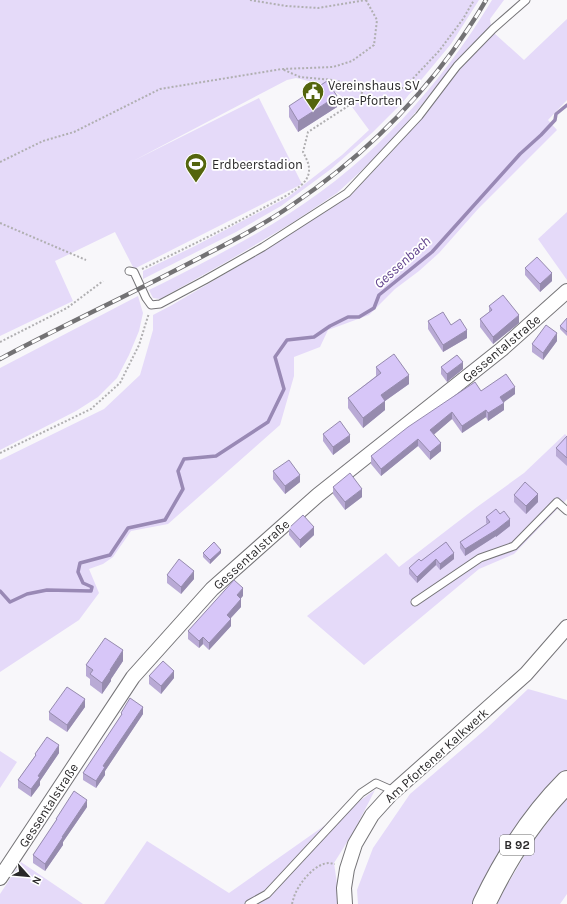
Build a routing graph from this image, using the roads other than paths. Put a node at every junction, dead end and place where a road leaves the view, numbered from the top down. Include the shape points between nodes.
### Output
1 (526, 0) edge
2 (132, 272) road end
3 (567, 291) edge
4 (567, 511) edge
5 (415, 602) dead end
6 (567, 627) edge
7 (567, 782) edge
8 (394, 791) junction
9 (0, 878) edge
10 (249, 904) edge
11 (345, 904) edge
12 (484, 904) edge

1 - 2 lane via 493,28 458,66 419,116 347,193 263,247 160,304 151,304
3 - 9 street, Gessentalstraße via 502,349 318,495 212,589 133,677
4 - 5 lane via 557,502 514,546 480,558
6 - 8 street, Am Pfortener Kalkwerk via 526,674
7 - 12 main road, B 92 via 534,820 511,853
8 - 10 lane via 376,783 361,793 267,894
8 - 11 street, Am Pfortener Kalkwerk via 372,815 355,844 347,869

